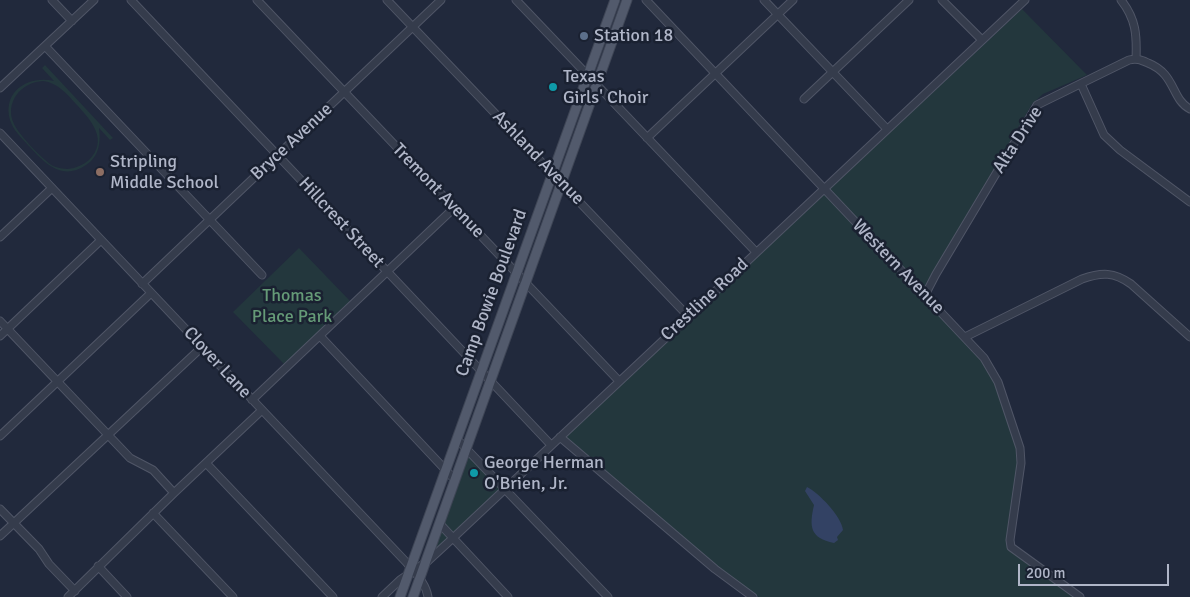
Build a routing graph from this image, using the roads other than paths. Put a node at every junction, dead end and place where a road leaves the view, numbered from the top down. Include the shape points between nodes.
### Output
1 (52, 0) edge
2 (94, 0) edge
3 (131, 0) edge
4 (257, 0) edge
5 (387, 0) edge
6 (441, 0) edge
7 (516, 0) edge
8 (615, 0) edge
9 (627, 0) edge
10 (646, 0) edge
11 (764, 0) edge
12 (793, 0) edge
13 (909, 0) edge
14 (942, 0) edge
15 (1025, 0) edge
16 (1120, 0) edge
17 (778, 14) junction
18 (72, 21) junction
19 (413, 27) junction
20 (602, 34) junction
21 (614, 37) junction
22 (982, 40) junction
23 (45, 46) junction
24 (1136, 58) junction
25 (832, 72) junction
26 (715, 73) junction
27 (587, 75) junction
28 (1081, 84) junction
29 (596, 85) junction
30 (0, 88) edge
31 (344, 92) junction
32 (804, 99) dead end
33 (1190, 109) edge
34 (887, 129) junction
35 (1, 136) edge
36 (647, 138) junction
37 (278, 155) junction
38 (552, 174) junction
39 (562, 184) junction
40 (52, 188) junction
41 (824, 188) junction
42 (1190, 202) edge
43 (455, 207) junction
44 (210, 220) junction
45 (0, 237) edge
46 (101, 240) junction
47 (756, 252) junction
48 (388, 272) junction
49 (517, 273) junction
50 (262, 275) dead end
51 (526, 283) junction
52 (142, 284) junction
53 (151, 293) junction
54 (925, 295) junction
55 (688, 316) junction
56 (0, 320) edge
57 (8, 329) junction
58 (0, 336) edge
59 (320, 336) junction
60 (1190, 336) edge
61 (965, 337) junction
62 (202, 347) junction
63 (481, 371) junction
64 (490, 381) junction
65 (619, 381) junction
66 (58, 382) junction
67 (252, 400) junction
68 (262, 410) junction
69 (108, 434) junction
70 (0, 436) edge
71 (560, 437) junction
72 (457, 439) junction
73 (551, 445) junction
74 (466, 448) junction
75 (206, 463) junction
76 (446, 470) junction
77 (455, 480) junction
78 (505, 489) junction
79 (174, 493) junction
80 (0, 508) edge
81 (153, 513) junction
82 (14, 523) junction
83 (440, 524) junction
84 (0, 536) edge
85 (453, 538) junction
86 (425, 564) junction
87 (98, 566) junction
88 (413, 573) junction
89 (74, 591) junction
90 (68, 597) edge
91 (127, 597) edge
92 (233, 597) edge
93 (333, 597) edge
94 (382, 597) edge
95 (400, 597) edge
96 (413, 597) edge
97 (428, 597) edge
98 (508, 597) edge
99 (608, 597) edge
100 (753, 597) edge
101 (1080, 597) edge

1 - 18 street
2 - 18 street
3 - 37 street, Hillcrest Street
4 - 31 street, Tremont Avenue
5 - 19 street, Ashland Avenue
6 - 19 street, Bryce Avenue
7 - 27 street
8 - 20 main road, Camp Bowie Boulevard
9 - 21 main road, Camp Bowie Boulevard
10 - 26 street, Western Avenue
11 - 17 street
12 - 17 street
13 - 25 street
14 - 22 street
15 - 22 street, Crestline Road
16 - 24 street via 1128,9 1137,32
17 - 25 street
17 - 26 street
18 - 23 street
19 - 31 street, Bryce Avenue
19 - 38 street, Ashland Avenue
20 - 21 main road
20 - 27 main road, Camp Bowie Boulevard
21 - 29 main road, Camp Bowie Boulevard
22 - 34 street, Crestline Road
23 - 30 street
23 - 44 street
24 - 28 street, Alta Drive
24 - 33 street via 1161,70 1183,104
25 - 32 street
25 - 34 street
26 - 36 street
26 - 41 street, Western Avenue
27 - 29 street
27 - 38 main road, Camp Bowie Boulevard
28 - 42 street via 1104,135
28 - 54 street, Alta Drive via 1034,108
29 - 36 street
29 - 39 main road, Camp Bowie Boulevard
31 - 37 street, Bryce Avenue
31 - 43 street, Tremont Avenue
34 - 41 street, Crestline Road
35 - 40 street, Clover Lane
36 - 47 street
37 - 44 street, Bryce Avenue
37 - 48 street, Hillcrest Street
38 - 39 street, Ashland Avenue
38 - 49 main road, Camp Bowie Boulevard
39 - 51 main road, Camp Bowie Boulevard
39 - 55 street, Ashland Avenue
40 - 45 street
40 - 46 street, Clover Lane
41 - 47 street, Crestline Road
41 - 54 street, Western Avenue
43 - 48 street
43 - 49 street, Tremont Avenue
44 - 50 street
44 - 52 street, Bryce Avenue
46 - 52 street, Clover Lane
46 - 57 street
47 - 55 street, Crestline Road
48 - 59 street
48 - 63 street, Hillcrest Street
49 - 51 street, Tremont Avenue
49 - 63 main road, Camp Bowie Boulevard
51 - 64 main road, Camp Bowie Boulevard
51 - 65 street, Tremont Avenue
52 - 53 street, Clover Lane
53 - 62 street, Clover Lane
53 - 66 street
54 - 61 street, Western Avenue
55 - 65 street, Crestline Road
56 - 57 street
57 - 58 street
57 - 66 street
59 - 67 street
59 - 76 street
60 - 61 street via 1131,284 1108,274 1082,279
61 - 101 street, Western Avenue via 984,358 998,382 1020,448 1010,544 1015,551
62 - 67 street, Clover Lane
62 - 69 street
63 - 64 street, Hillcrest Street
63 - 72 main road, Camp Bowie Boulevard
64 - 73 street, Hillcrest Street
64 - 74 main road, Camp Bowie Boulevard
65 - 71 street, Crestline Road
66 - 69 street
66 - 70 street
67 - 68 street, Clover Lane
68 - 75 street
68 - 88 street, Clover Lane
69 - 79 street via 130,458 153,470
69 - 82 street
71 - 73 street, Crestline Road
71 - 100 street via 715,569
72 - 74 street
72 - 76 main road, Camp Bowie Boulevard
73 - 78 street, Crestline Road
74 - 77 main road, Camp Bowie Boulevard
74 - 78 street
75 - 79 street
75 - 93 street
76 - 77 street
76 - 88 main road, Camp Bowie Boulevard
77 - 83 main road, Camp Bowie Boulevard
78 - 85 street, Crestline Road
78 - 99 street
79 - 81 street
80 - 82 street
81 - 87 street
81 - 92 street
82 - 84 street
82 - 89 street
83 - 85 street
83 - 86 main road, Camp Bowie Boulevard
85 - 86 street, Crestline Road
85 - 98 street
86 - 88 main road, Camp Bowie Boulevard
87 - 89 street
87 - 91 street
88 - 94 street
88 - 95 main road, Camp Bowie Boulevard
88 - 96 main road, Camp Bowie Boulevard
88 - 97 street, Clover Lane via 425,586
89 - 90 street

